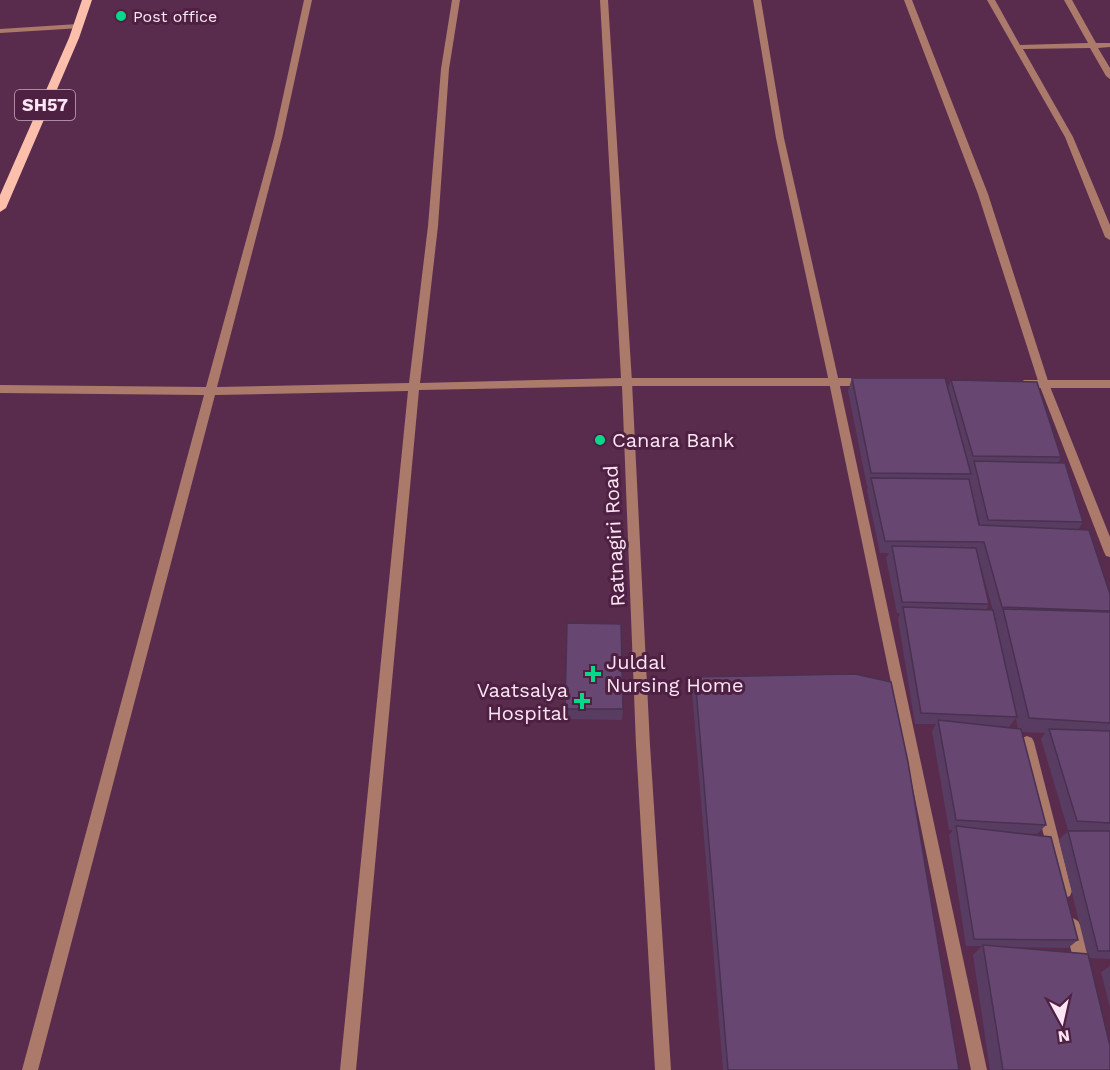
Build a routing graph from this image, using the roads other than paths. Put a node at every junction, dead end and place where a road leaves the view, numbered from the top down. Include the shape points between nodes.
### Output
1 (87, 0) edge
2 (308, 0) edge
3 (456, 0) edge
4 (604, 0) edge
5 (757, 0) edge
6 (908, 0) edge
7 (991, 0) edge
8 (1068, 0) edge
9 (78, 26) junction
10 (0, 31) edge
11 (1093, 45) junction
12 (1110, 45) edge
13 (1018, 47) junction
14 (1110, 76) edge
15 (0, 208) edge
16 (1110, 237) edge
17 (627, 382) junction
18 (834, 382) junction
19 (881, 382) edge
20 (1009, 384) edge
21 (1044, 384) junction
22 (1110, 384) edge
23 (414, 388) junction
24 (0, 389) edge
25 (211, 391) junction
26 (1110, 552) edge
27 (1027, 742) edge
28 (1087, 980) edge
29 (30, 1070) edge
30 (348, 1070) edge
31 (663, 1070) edge
32 (980, 1070) edge

1 - 9 main road, SH57
2 - 25 street via 278,138
3 - 23 street via 445,69 433,226
4 - 17 street, Ratnagiri Road
5 - 18 street via 780,138
6 - 21 street via 983,194
7 - 13 street
8 - 11 street
9 - 10 street
9 - 15 main road, SH57
11 - 12 street
11 - 13 street
11 - 14 street
13 - 16 street via 1069,137
17 - 18 street
17 - 23 street
17 - 31 street, Ratnagiri Road
18 - 19 street
18 - 32 street
20 - 21 street
21 - 22 street
21 - 26 street
23 - 25 street
23 - 30 street
24 - 25 street
25 - 29 street
27 - 28 street

